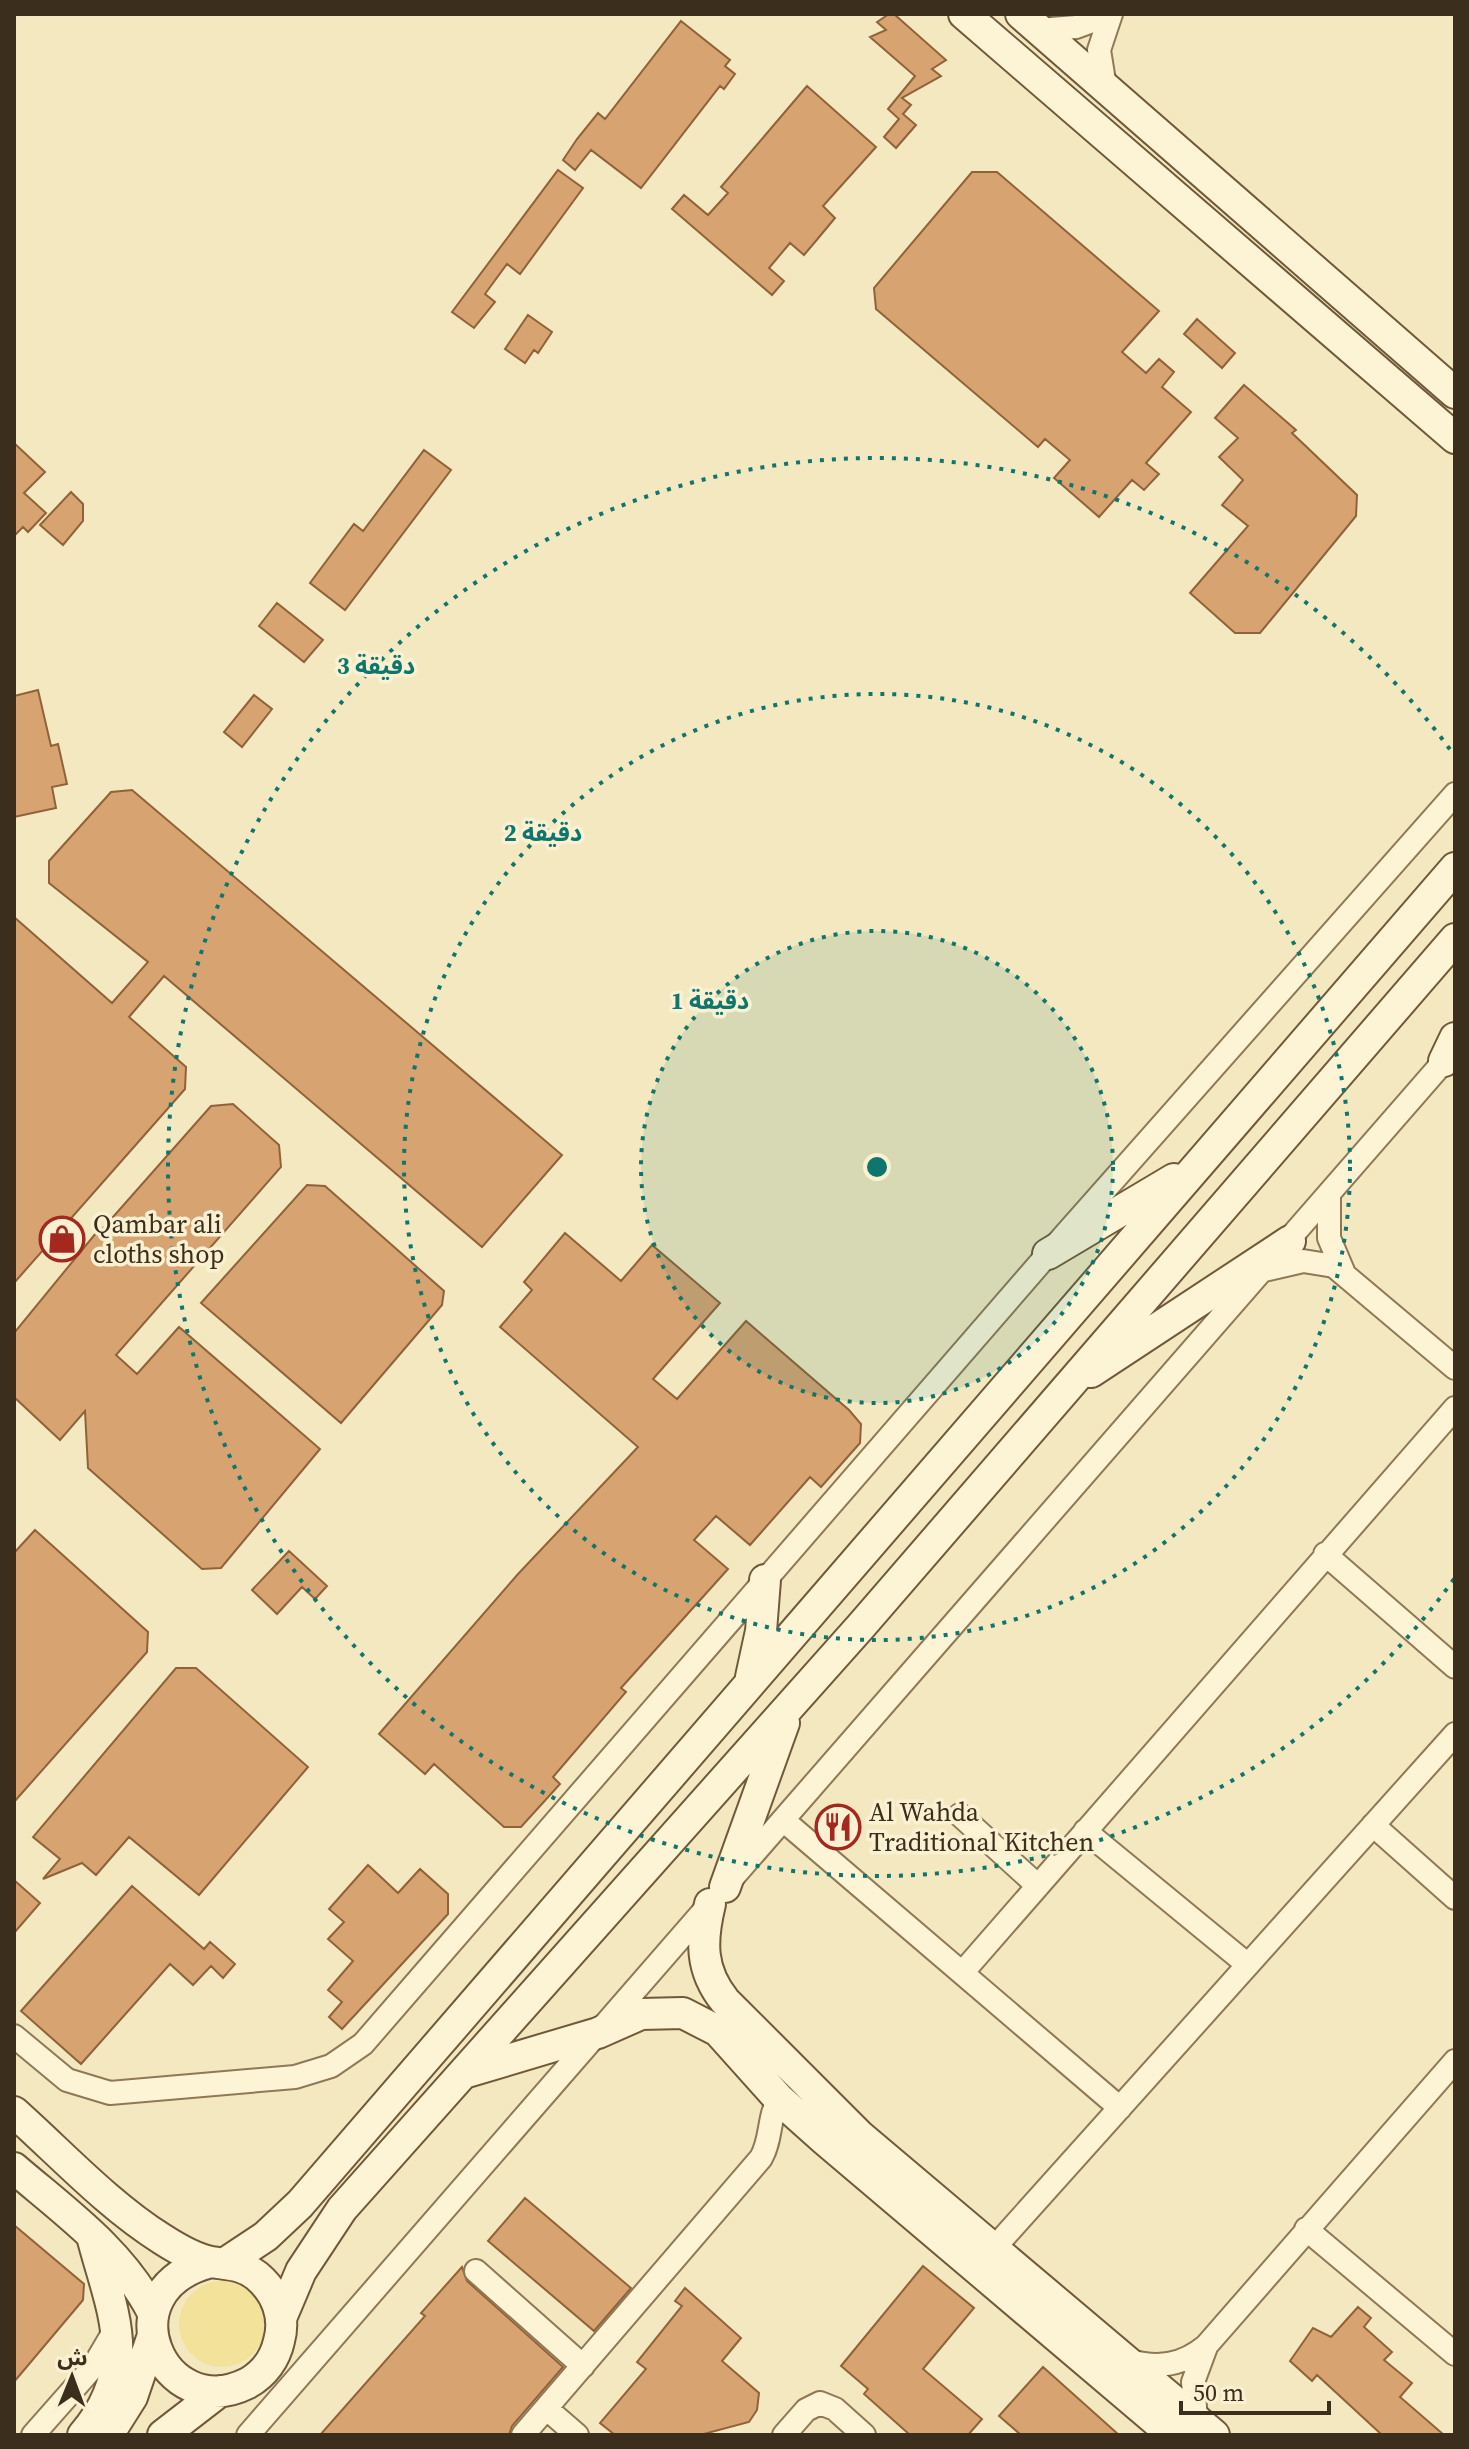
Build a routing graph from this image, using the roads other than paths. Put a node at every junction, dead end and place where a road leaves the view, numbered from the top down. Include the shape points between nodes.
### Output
1 (964, 14) edge
2 (1030, 22) edge
3 (1105, 87) junction
4 (1455, 393) edge
5 (1453, 441) edge
6 (1455, 794) edge
7 (1455, 868) edge
8 (1455, 939) edge
9 (1451, 1049) edge
10 (1196, 1166) junction
11 (1329, 1195) junction
12 (1290, 1241) junction
13 (1048, 1254) junction
14 (1264, 1270) junction
15 (1343, 1271) junction
16 (1455, 1368) edge
17 (1059, 1393) junction
18 (1455, 1408) edge
19 (1325, 1554) junction
20 (765, 1580) junction
21 (1455, 1667) edge
22 (750, 1681) junction
23 (789, 1707) junction
24 (1455, 1734) edge
25 (960, 1815) dead end
26 (783, 1820) junction
27 (1373, 1825) junction
28 (1085, 1831) junction
29 (1038, 1886) junction
30 (717, 1895) junction
31 (1455, 1898) edge
32 (1248, 1965) junction
33 (962, 1973) junction
34 (717, 1991) junction
35 (696, 2017) junction
36 (598, 2033) junction
37 (14, 2036) edge
38 (1452, 2071) edge
39 (464, 2073) junction
40 (779, 2099) junction
41 (1120, 2108) junction
42 (14, 2112) edge
43 (14, 2168) edge
44 (1306, 2229) junction
45 (92, 2236) junction
46 (995, 2247) junction
47 (219, 2262) junction
48 (476, 2271) dead end
49 (282, 2316) junction
50 (118, 2323) junction
51 (152, 2324) junction
52 (1206, 2346) junction
53 (1455, 2354) edge
54 (1130, 2361) junction
55 (583, 2366) junction
56 (220, 2391) junction
57 (547, 2409) junction
58 (1195, 2430) edge
59 (33, 2435) edge
60 (83, 2435) edge
61 (108, 2435) edge
62 (163, 2435) edge
63 (248, 2435) edge
64 (523, 2435) edge
65 (577, 2435) edge
66 (784, 2435) edge
67 (864, 2435) edge

1 - 5 main road
2 - 3 main road
2 - 3 street via 1076,27 1111,14 1099,50
3 - 4 main road
6 - 13 street
7 - 10 main road
8 - 17 main road
9 - 11 street
10 - 13 main road
10 - 22 main road
11 - 12 street
11 - 15 street via 1329,1238
12 - 14 street
12 - 17 main road
13 - 20 street
14 - 15 street via 1314,1260
14 - 26 street
15 - 16 street
17 - 23 main road
18 - 19 street
19 - 21 street
19 - 28 street
20 - 22 main road
20 - 37 street via 363,2044 340,2061 295,2077 110,2093 67,2080
22 - 47 main road via 300,2204 266,2236
23 - 30 main road
23 - 39 main road
24 - 27 street
25 - 29 street
26 - 30 street
26 - 33 street
27 - 31 street
27 - 32 street
28 - 29 street
28 - 32 street
29 - 33 street
30 - 34 main road via 703,1930 703,1955
30 - 36 street
32 - 41 street
33 - 41 street
34 - 35 main road via 701,1984 686,1992 684,2004
34 - 46 main road via 860,2136
35 - 36 main road via 655,2011
35 - 40 main road via 718,2031
36 - 39 main road
36 - 63 street
38 - 44 street
39 - 49 main road via 326,2229
40 - 55 street via 761,2158
40 - 58 main road
41 - 46 street
42 - 47 main road via 142,2226 175,2246
43 - 45 main road
44 - 52 street
44 - 53 street
45 - 50 main road
45 - 51 main road via 129,2272
46 - 54 main road
47 - 49 main road via 262,2281
47 - 51 main road via 191,2267 174,2277 161,2292
48 - 55 street
49 - 56 main road via 277,2351 267,2367 254,2380
50 - 59 street via 93,2367
50 - 60 main road via 111,2383 95,2422
51 - 56 main road via 160,2360 176,2378 197,2389
51 - 61 main road via 132,2397
52 - 54 street via 1165,2365
52 - 58 street via 1193,2382
54 - 58 main road
55 - 57 street
56 - 62 main road
57 - 64 street
57 - 65 street
66 - 67 street via 806,2410 820,2403

